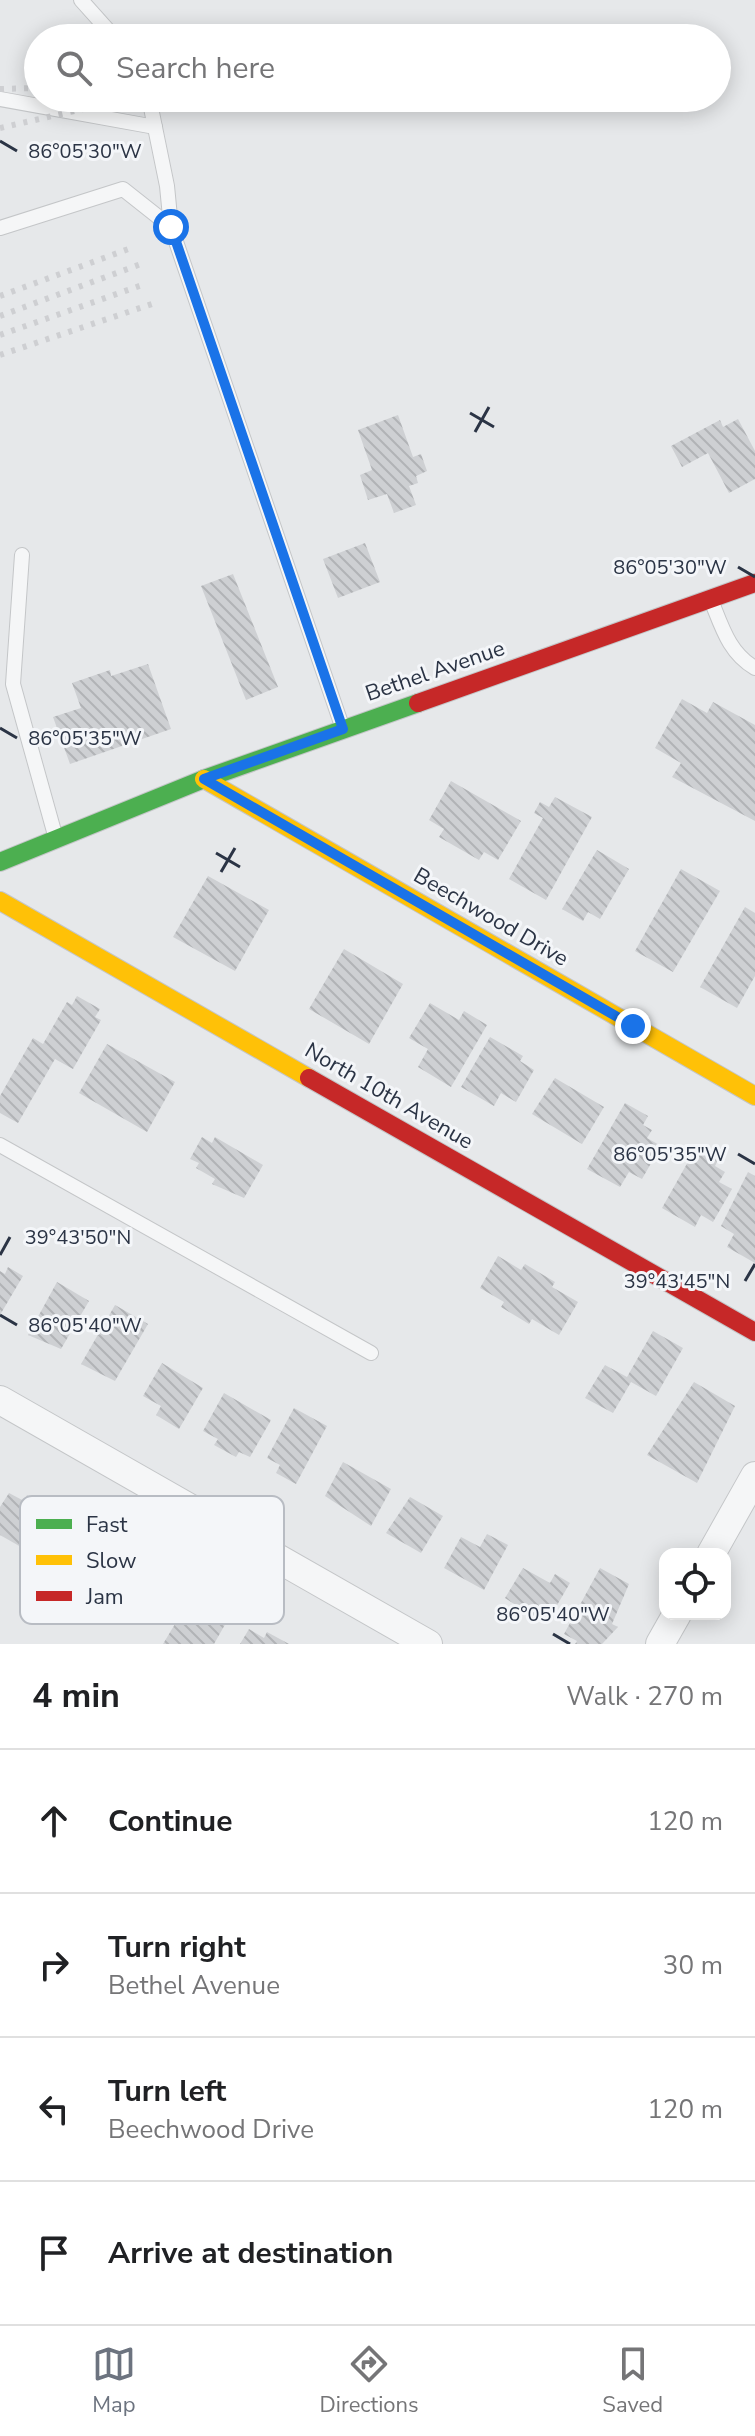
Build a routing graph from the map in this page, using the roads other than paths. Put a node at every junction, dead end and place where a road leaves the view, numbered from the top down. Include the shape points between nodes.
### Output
1 (81, 0) edge
2 (102, 24) edge
3 (0, 99) edge
4 (24, 103) edge
5 (72, 112) edge
6 (152, 112) edge
7 (155, 127) junction
8 (171, 227) junction
9 (0, 228) edge
10 (22, 555) dead end
11 (755, 583) edge
12 (711, 599) junction
13 (755, 668) edge
14 (343, 729) junction
15 (204, 779) junction
16 (56, 840) junction
17 (4, 884) edge
18 (755, 1096) edge
19 (0, 1145) edge
20 (755, 1332) edge
21 (371, 1353) dead end
22 (0, 1400) edge
23 (755, 1476) edge
24 (168, 1496) edge
25 (714, 1548) edge
26 (284, 1562) edge
27 (674, 1620) edge
28 (428, 1644) edge
29 (660, 1644) edge

1 - 2 lane
3 - 4 lane
5 - 7 lane
6 - 7 lane
7 - 8 lane
8 - 9 lane via 123,189
8 - 14 lane
10 - 16 lane via 13,684
11 - 12 street, Bethel Avenue
12 - 13 lane via 731,647
12 - 14 street, Bethel Avenue
14 - 15 street, Bethel Avenue
15 - 16 street, Bethel Avenue
15 - 18 street, Beechwood Drive
16 - 17 street, Bethel Avenue via 24,853
17 - 20 street, North 10th Avenue
19 - 21 lane
22 - 24 street
23 - 25 street
26 - 28 street
27 - 29 street

